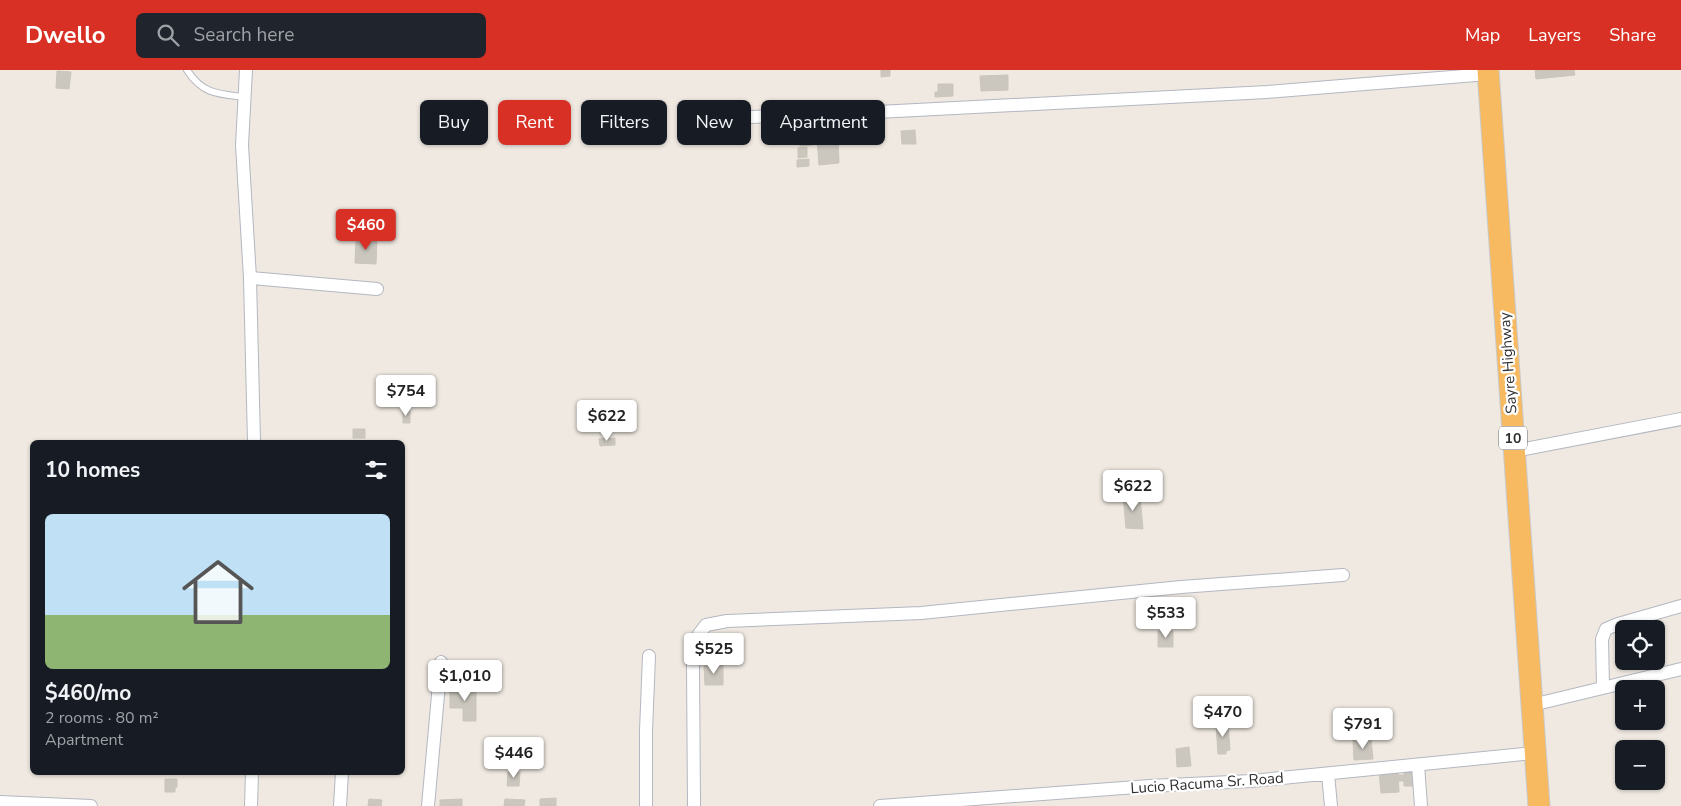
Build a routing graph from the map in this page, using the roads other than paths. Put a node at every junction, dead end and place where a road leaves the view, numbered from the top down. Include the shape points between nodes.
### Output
1 (187, 70) edge
2 (246, 70) edge
3 (1488, 72) edge
4 (244, 97) junction
5 (751, 117) edge
6 (250, 278) junction
7 (377, 289) dead end
8 (1681, 419) edge
9 (254, 440) edge
10 (1514, 451) junction
11 (1343, 575) dead end
12 (1681, 606) edge
13 (649, 656) dead end
14 (441, 662) dead end
15 (1681, 668) edge
16 (1603, 687) junction
17 (1532, 705) junction
18 (1534, 754) junction
19 (1418, 766) junction
20 (1328, 774) junction
21 (252, 775) edge
22 (342, 775) edge
23 (0, 802) edge
24 (338, 805) edge
25 (91, 806) edge
26 (251, 806) edge
27 (428, 806) edge
28 (646, 806) edge
29 (694, 806) edge
30 (880, 806) edge
31 (1331, 806) edge
32 (1421, 806) edge
33 (1538, 806) edge

1 - 4 lane via 202,87 215,93
2 - 4 street
3 - 5 street via 1267,92
3 - 10 highway, Sayre Highway / 10
4 - 6 street via 242,146
6 - 7 street
6 - 9 street
8 - 10 street
10 - 17 highway, Sayre Highway / 10
11 - 29 street via 1181,587 921,614 727,621 706,626 699,634 693,666
12 - 16 street via 1606,629 1602,639
13 - 28 street
14 - 27 street
15 - 16 street
16 - 17 street
17 - 18 highway, Sayre Highway / 10
18 - 19 street, Lucio Racuma Sr. Road
18 - 33 highway, Sayre Highway / 10
19 - 20 street, Lucio Racuma Sr. Road
19 - 32 street
20 - 30 street, Lucio Racuma Sr. Road
20 - 31 street
21 - 26 street
22 - 24 street
23 - 25 street

